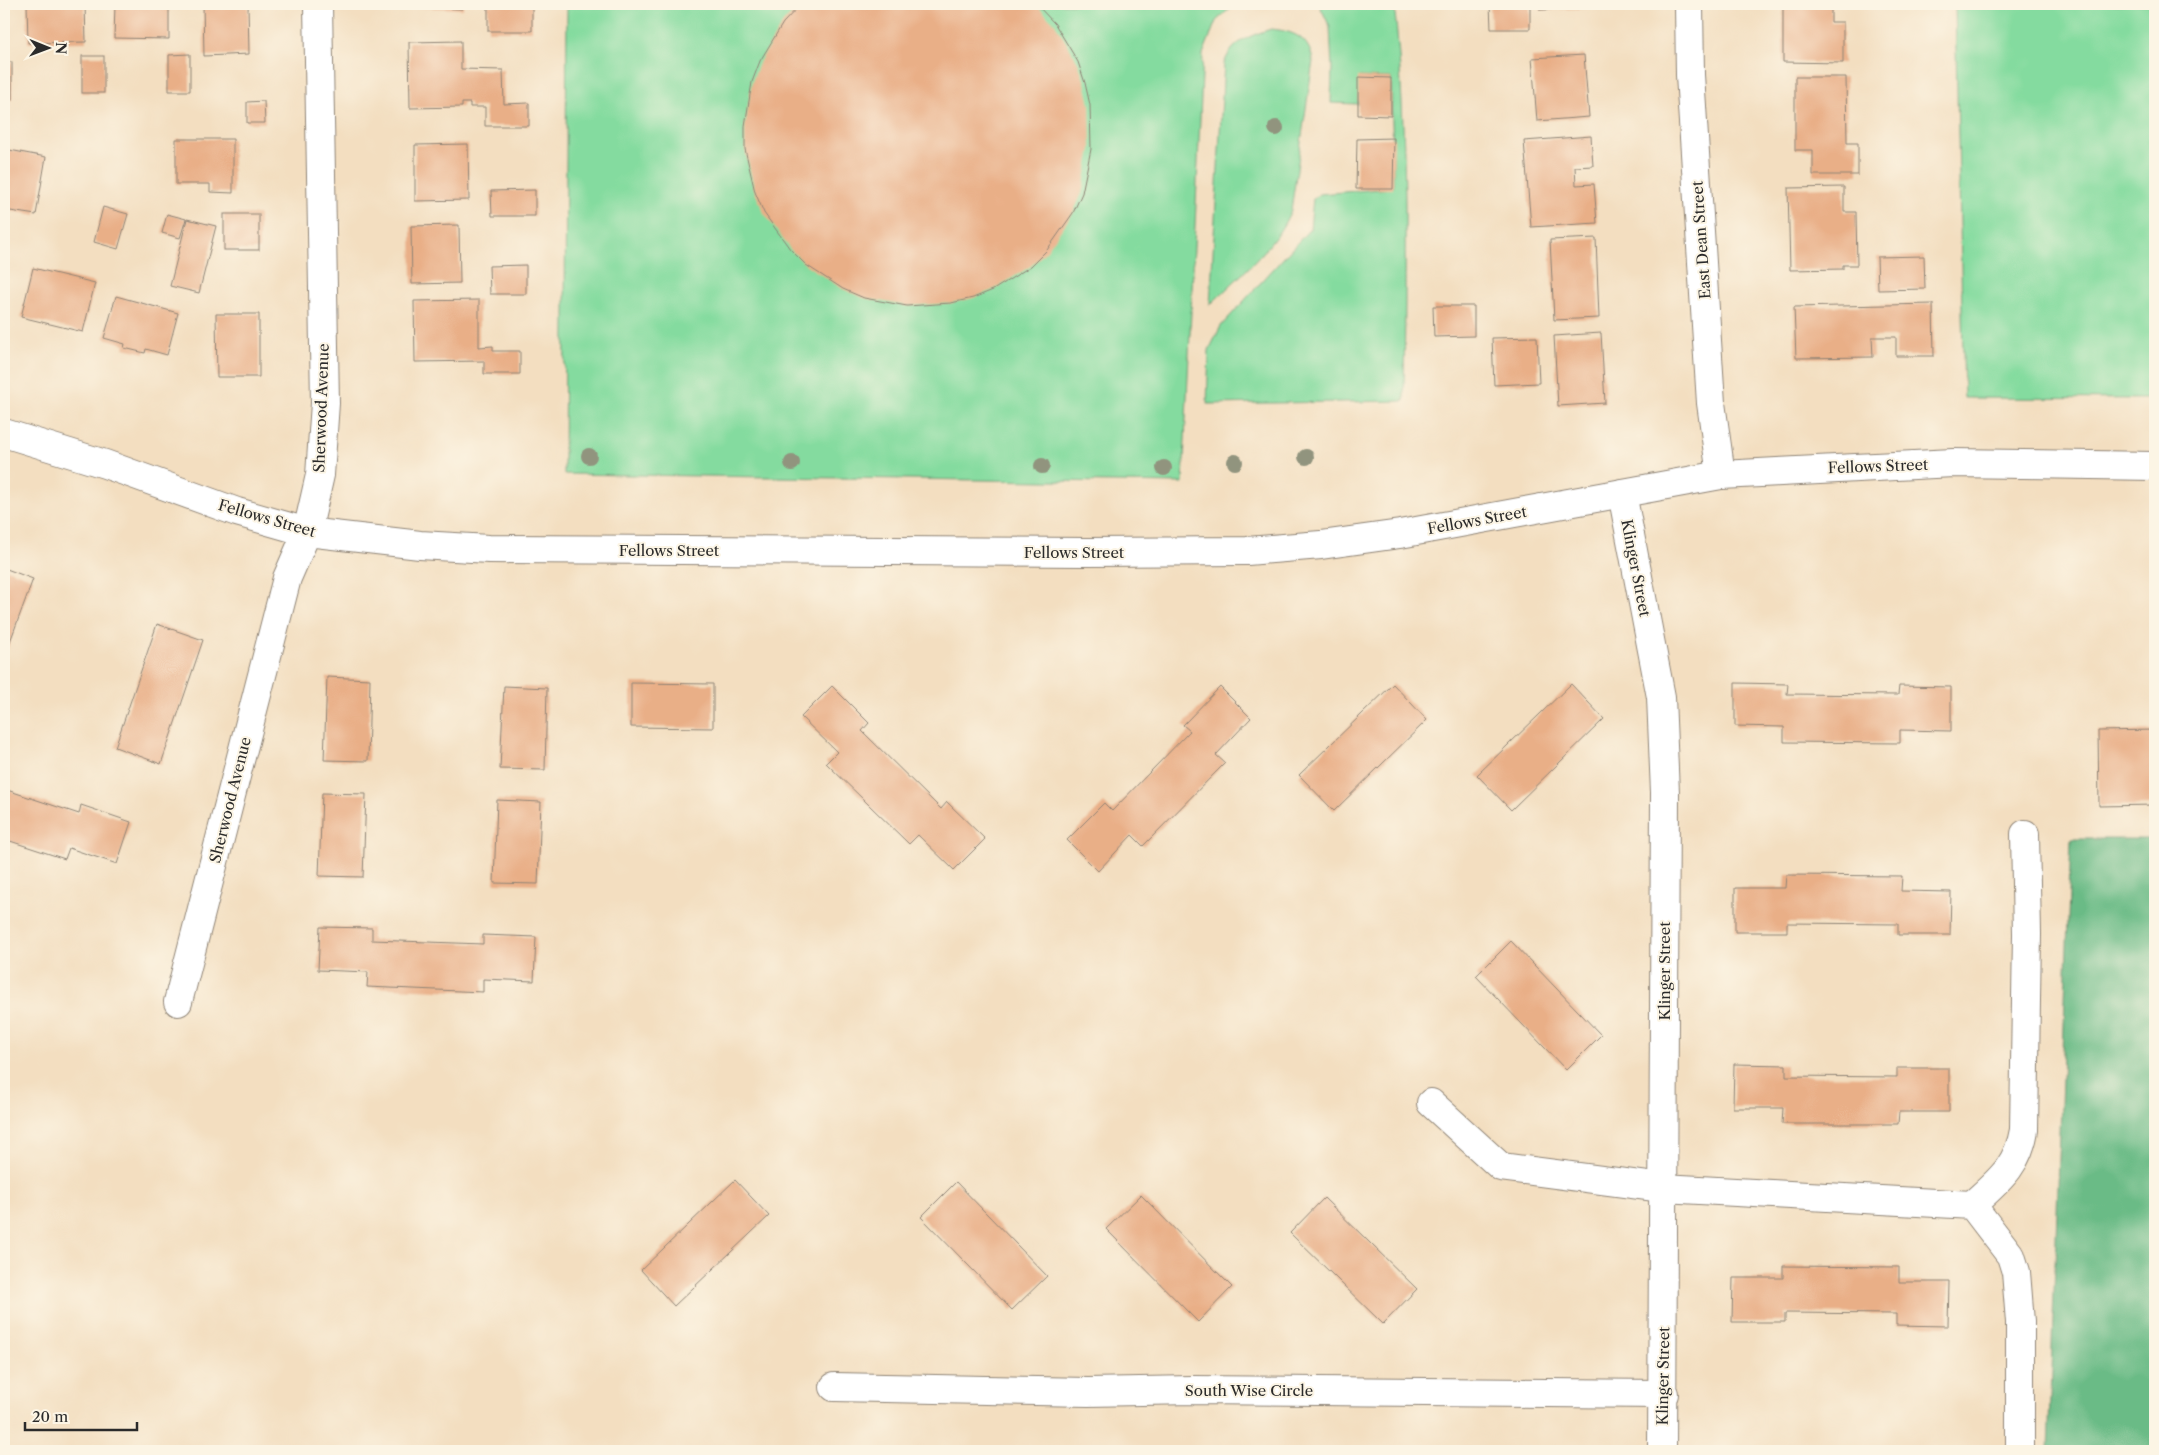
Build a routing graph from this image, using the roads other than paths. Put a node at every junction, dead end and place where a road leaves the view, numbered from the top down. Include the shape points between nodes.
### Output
1 (318, 4) edge
2 (1689, 4) edge
3 (4, 432) edge
4 (2155, 466) edge
5 (1721, 475) junction
6 (1622, 494) junction
7 (307, 532) junction
8 (2025, 834) dead end
9 (178, 1002) dead end
10 (1431, 1103) dead end
11 (1663, 1188) junction
12 (1972, 1205) junction
13 (834, 1387) dead end
14 (1664, 1394) junction
15 (1662, 1451) edge
16 (2020, 1451) edge

1 - 7 street, Sherwood Avenue via 325,402 320,475
2 - 5 street, East Dean Street via 1690,75 1711,403
3 - 7 street, Fellows Street via 105,464 237,512
4 - 5 street, Fellows Street via 1953,463
5 - 6 street, Fellows Street
6 - 7 street, Fellows Street via 1400,534 1247,551 489,549 420,546
6 - 11 street, Klinger Street via 1661,697 1665,793
7 - 9 street, Sherwood Avenue via 287,578
8 - 12 street via 2027,934 2022,1147 2015,1162
10 - 11 street via 1501,1167
11 - 12 street
11 - 14 street, Klinger Street
12 - 16 street via 2011,1256 2016,1272 2020,1322
13 - 14 street, South Wise Circle via 1088,1392
14 - 15 street, Klinger Street

